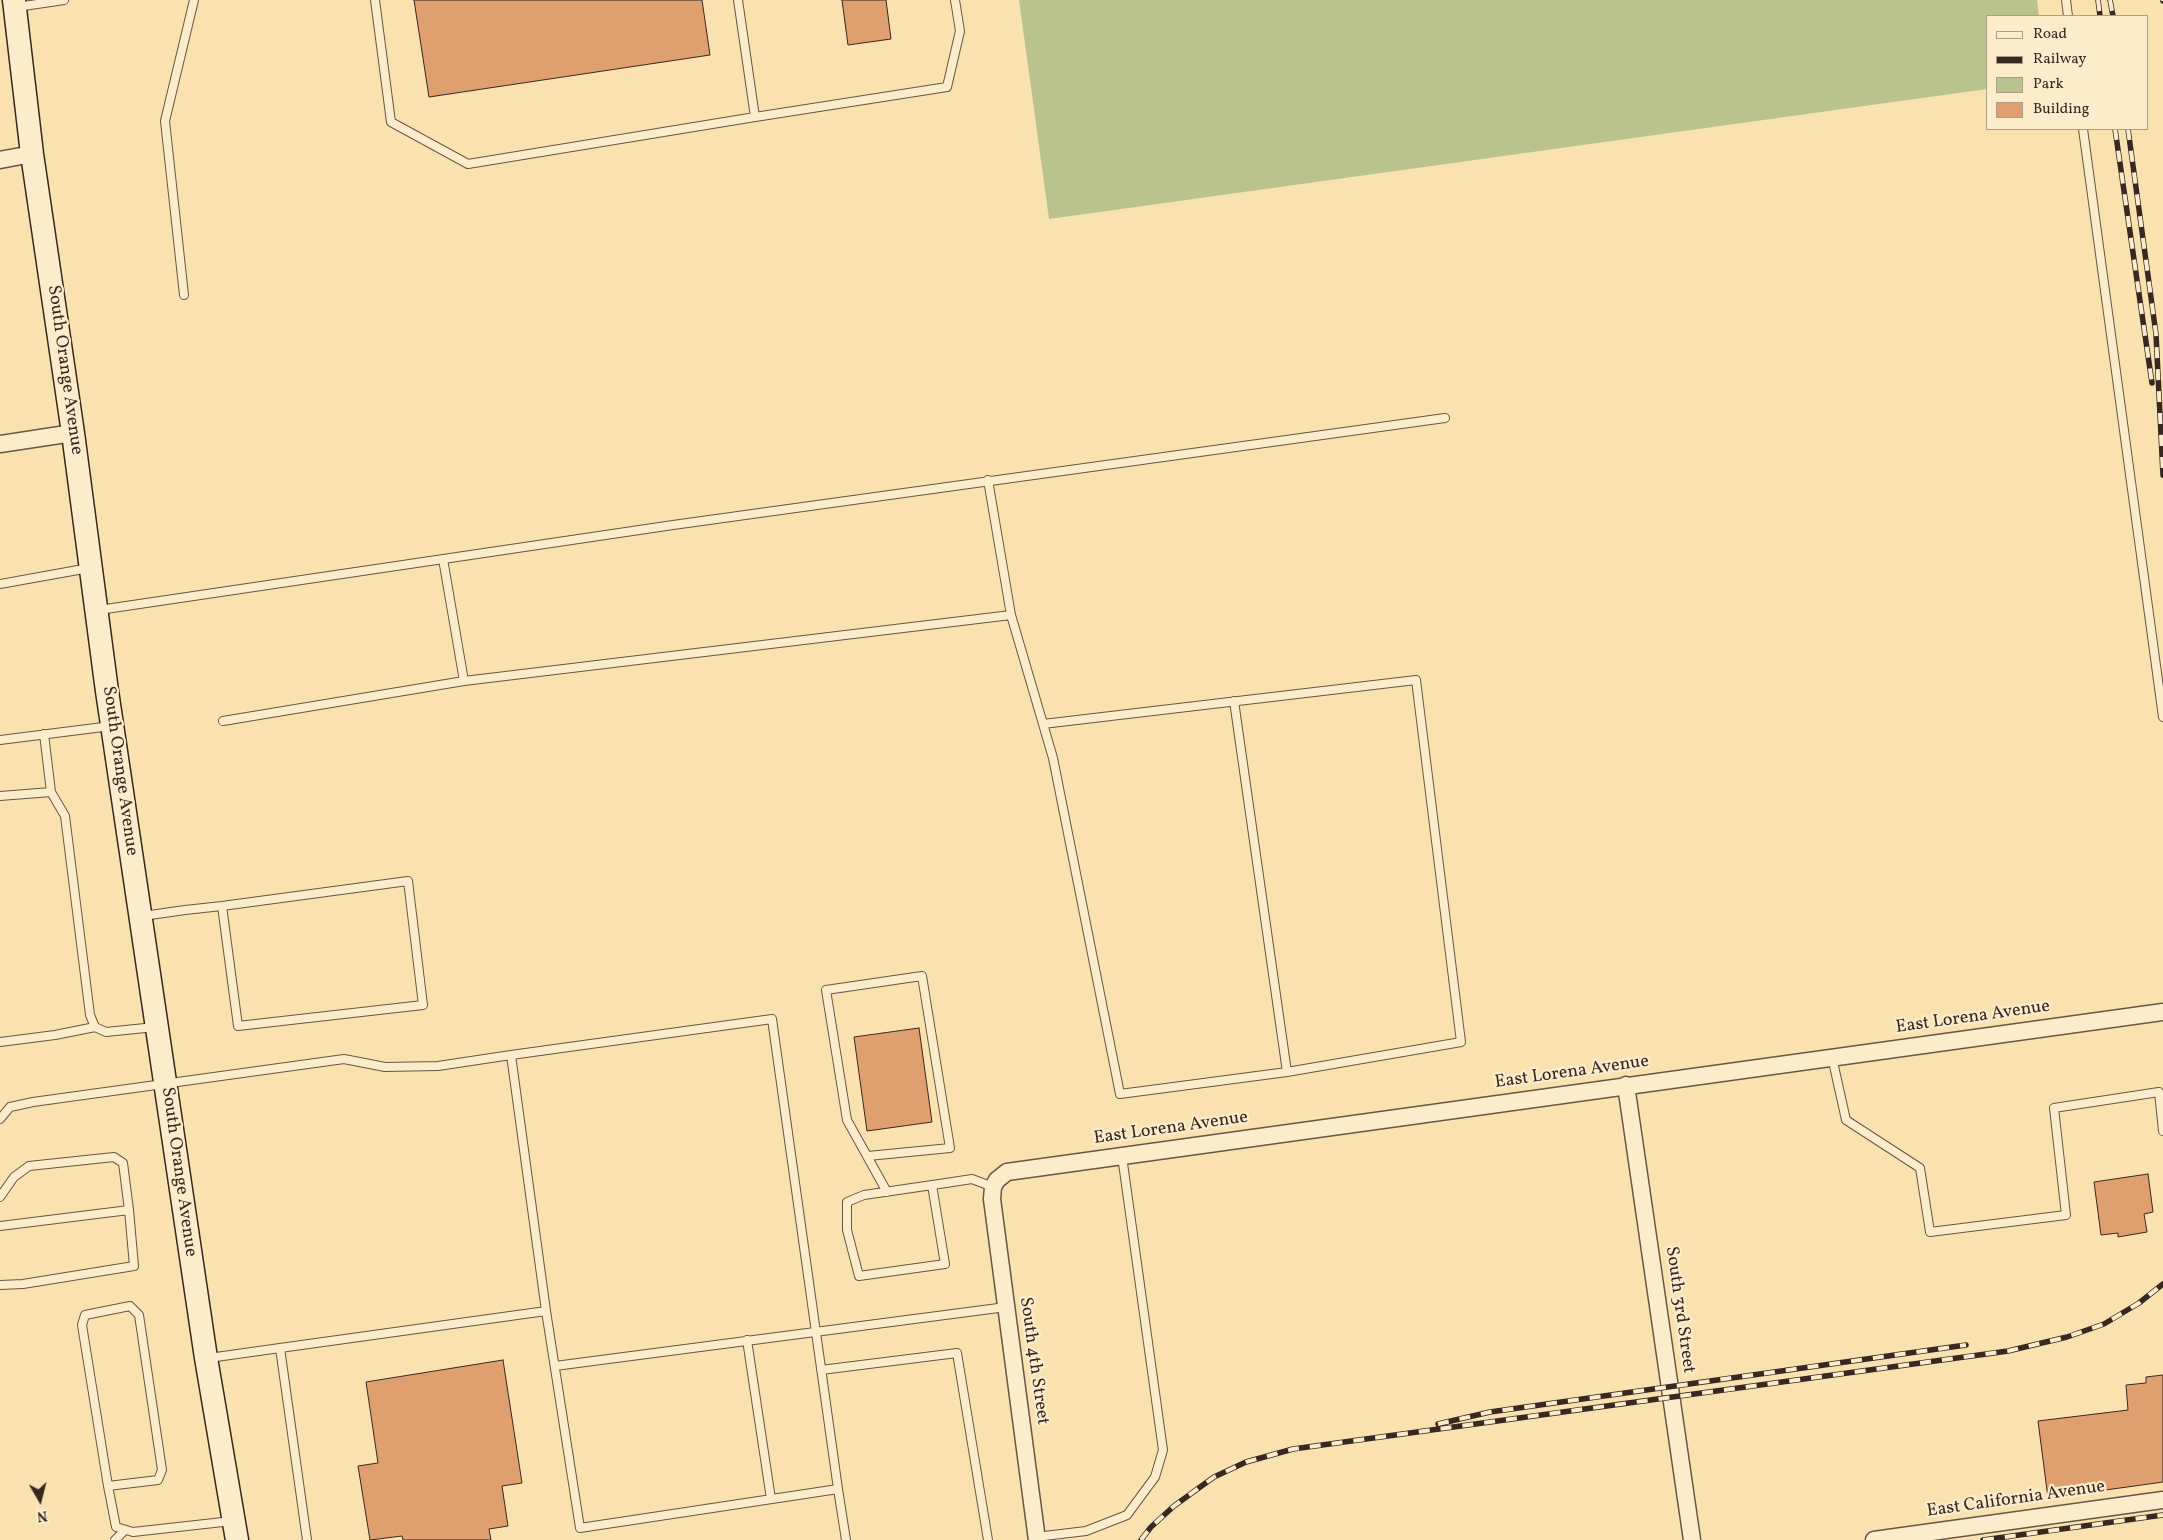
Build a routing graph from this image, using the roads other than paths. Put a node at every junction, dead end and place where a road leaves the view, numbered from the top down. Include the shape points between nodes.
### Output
1 (64, 0) edge
2 (194, 0) edge
3 (375, 0) edge
4 (738, 0) edge
5 (955, 0) edge
6 (2066, 0) edge
7 (14, 4) edge
8 (2068, 15) edge
9 (756, 117) junction
10 (2083, 130) edge
11 (32, 154) junction
12 (0, 160) edge
13 (184, 295) dead end
14 (1445, 418) dead end
15 (73, 433) junction
16 (0, 444) edge
17 (988, 480) junction
18 (443, 559) junction
19 (91, 568) junction
20 (0, 584) edge
21 (97, 611) junction
22 (1011, 615) junction
23 (464, 682) junction
24 (1234, 701) junction
25 (2163, 717) edge
26 (223, 722) dead end
27 (1043, 724) junction
28 (112, 726) junction
29 (44, 734) junction
30 (0, 740) edge
31 (51, 792) junction
32 (0, 796) edge
33 (222, 906) junction
34 (141, 916) junction
35 (2163, 1012) edge
36 (157, 1026) junction
37 (95, 1027) junction
38 (0, 1042) edge
39 (511, 1055) junction
40 (1832, 1057) junction
41 (1287, 1072) junction
42 (165, 1084) junction
43 (1626, 1085) junction
44 (2161, 1092) edge
45 (0, 1119) edge
46 (2163, 1131) edge
47 (868, 1156) junction
48 (1122, 1156) junction
49 (932, 1185) junction
50 (993, 1187) junction
51 (887, 1192) junction
52 (0, 1197) edge
53 (130, 1210) junction
54 (0, 1226) edge
55 (0, 1285) edge
56 (1006, 1307) junction
57 (546, 1311) junction
58 (816, 1331) junction
59 (747, 1340) junction
60 (280, 1348) junction
61 (206, 1358) junction
62 (555, 1366) junction
63 (821, 1370) junction
64 (108, 1486) junction
65 (838, 1489) junction
66 (770, 1499) junction
67 (2163, 1500) edge
68 (125, 1530) junction
69 (236, 1530) edge
70 (1037, 1539) edge
71 (115, 1540) edge
72 (307, 1540) edge
73 (846, 1540) edge
74 (988, 1540) edge
75 (1692, 1540) edge
76 (1874, 1540) edge

1 - 7 lane
2 - 13 lane via 165,121
3 - 9 lane via 391,122 468,164
4 - 9 lane
5 - 9 lane via 960,31 946,87
6 - 8 lane
7 - 11 street, South Orange Avenue
10 - 25 lane
11 - 12 street
11 - 15 street, South Orange Avenue
14 - 17 lane
15 - 16 street
15 - 19 street, South Orange Avenue
17 - 18 lane
17 - 22 lane
18 - 21 lane
18 - 23 lane
19 - 20 lane
19 - 21 street, South Orange Avenue
21 - 28 street, South Orange Avenue
22 - 23 lane
22 - 27 lane
23 - 26 lane
24 - 27 lane
24 - 41 lane
24 - 41 lane via 1416,680 1461,1042
27 - 41 lane via 1053,758 1120,1094
28 - 29 lane
28 - 34 street, South Orange Avenue
29 - 30 lane
29 - 31 lane
31 - 32 lane
31 - 37 lane via 65,816 90,1015
33 - 33 lane via 238,1026 423,1005 408,881
33 - 34 lane
34 - 36 street, South Orange Avenue
35 - 40 street, East Lorena Avenue
36 - 37 lane via 106,1032
36 - 42 street, South Orange Avenue
37 - 38 lane
39 - 42 lane via 438,1066 385,1067 344,1059
39 - 57 lane
39 - 58 lane via 772,1019
40 - 43 street, East Lorena Avenue
40 - 44 lane via 1846,1120 1920,1168 1930,1232 2066,1215 2054,1108
42 - 45 lane via 10,1107
42 - 61 street, South Orange Avenue
43 - 48 street, East Lorena Avenue
43 - 75 street, South 3rd Street
44 - 46 lane
47 - 47 lane via 846,1120 826,990 922,976 950,1148
47 - 51 lane
48 - 50 street, East Lorena Avenue via 1007,1172
48 - 70 lane via 1164,1450 1155,1477 1127,1515 1086,1531
49 - 50 lane via 972,1179
49 - 51 lane
49 - 51 lane via 944,1264 859,1276 847,1230 847,1202
50 - 56 street, South 4th Street via 993,1216
52 - 53 lane via 14,1176 29,1166 114,1157 123,1163
53 - 54 lane
53 - 55 lane via 134,1266
56 - 58 lane
56 - 70 street, South 4th Street
57 - 60 lane
57 - 62 lane
58 - 59 lane
58 - 63 lane
59 - 62 lane
59 - 66 lane
60 - 61 lane
60 - 72 lane
61 - 69 street, South Orange Avenue
62 - 66 lane via 580,1528
63 - 65 lane
63 - 74 lane via 958,1353
64 - 64 lane via 82,1325 85,1315 130,1306 139,1315 162,1470 158,1480
64 - 68 lane via 116,1527
65 - 66 lane
65 - 73 lane
67 - 76 street, East California Avenue
68 - 69 lane
68 - 71 lane

